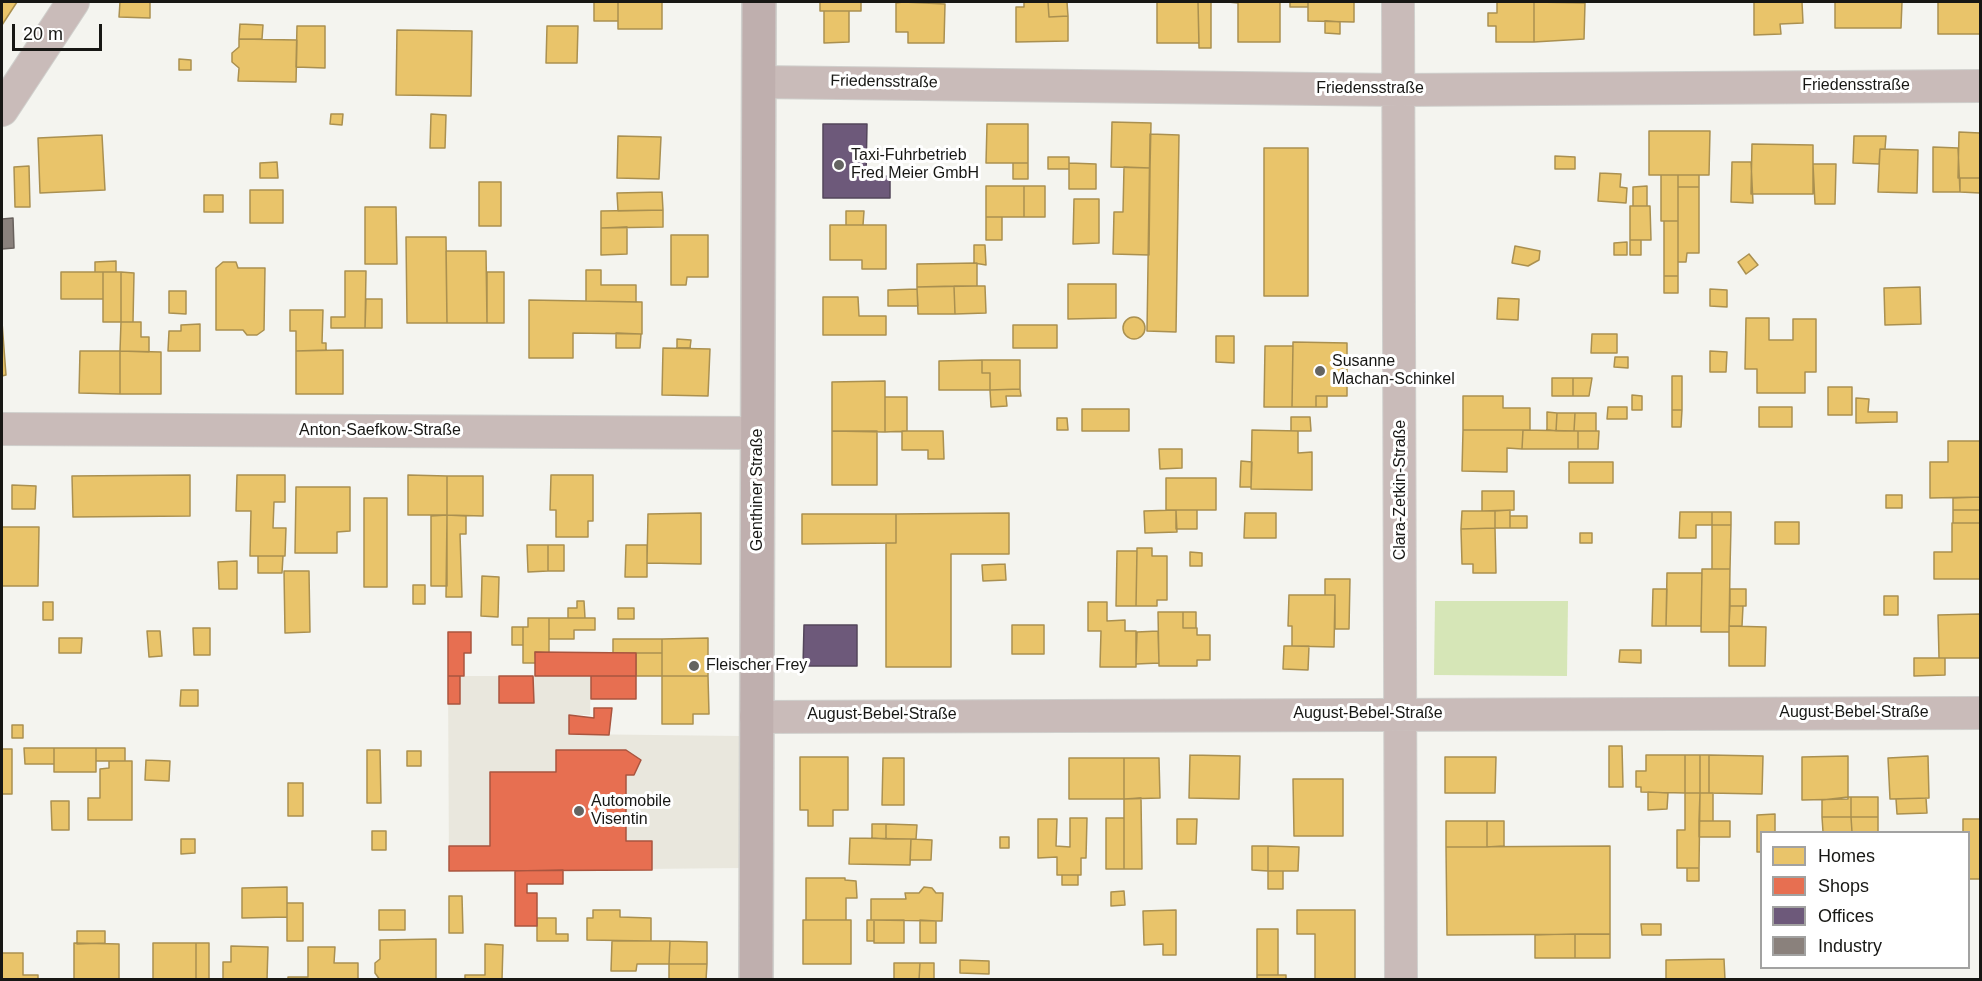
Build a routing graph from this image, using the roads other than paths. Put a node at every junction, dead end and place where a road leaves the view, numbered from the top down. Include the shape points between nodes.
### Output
1 (73, 2) edge
2 (759, 2) edge
3 (1398, 2) edge
4 (759, 82) junction
5 (1980, 86) edge
6 (1399, 90) junction
7 (2, 110) edge
8 (2, 429) edge
9 (758, 433) junction
10 (1980, 713) edge
11 (1401, 714) junction
12 (756, 717) junction
13 (756, 980) edge
14 (1401, 980) edge

1 - 7 street
2 - 4 main road, Genthiner Straße
3 - 6 street, Clara-Zetkin-Straße
4 - 6 street, Friedensstraße
4 - 9 main road, Genthiner Straße
5 - 6 street, Friedensstraße
6 - 11 street, Clara-Zetkin-Straße
8 - 9 street, Anton-Saefkow-Straße
9 - 12 main road, Genthiner Straße
10 - 11 street, August-Bebel-Straße
11 - 12 street, August-Bebel-Straße
11 - 14 street, Clara-Zetkin-Straße
12 - 13 main road, Genthiner Straße

